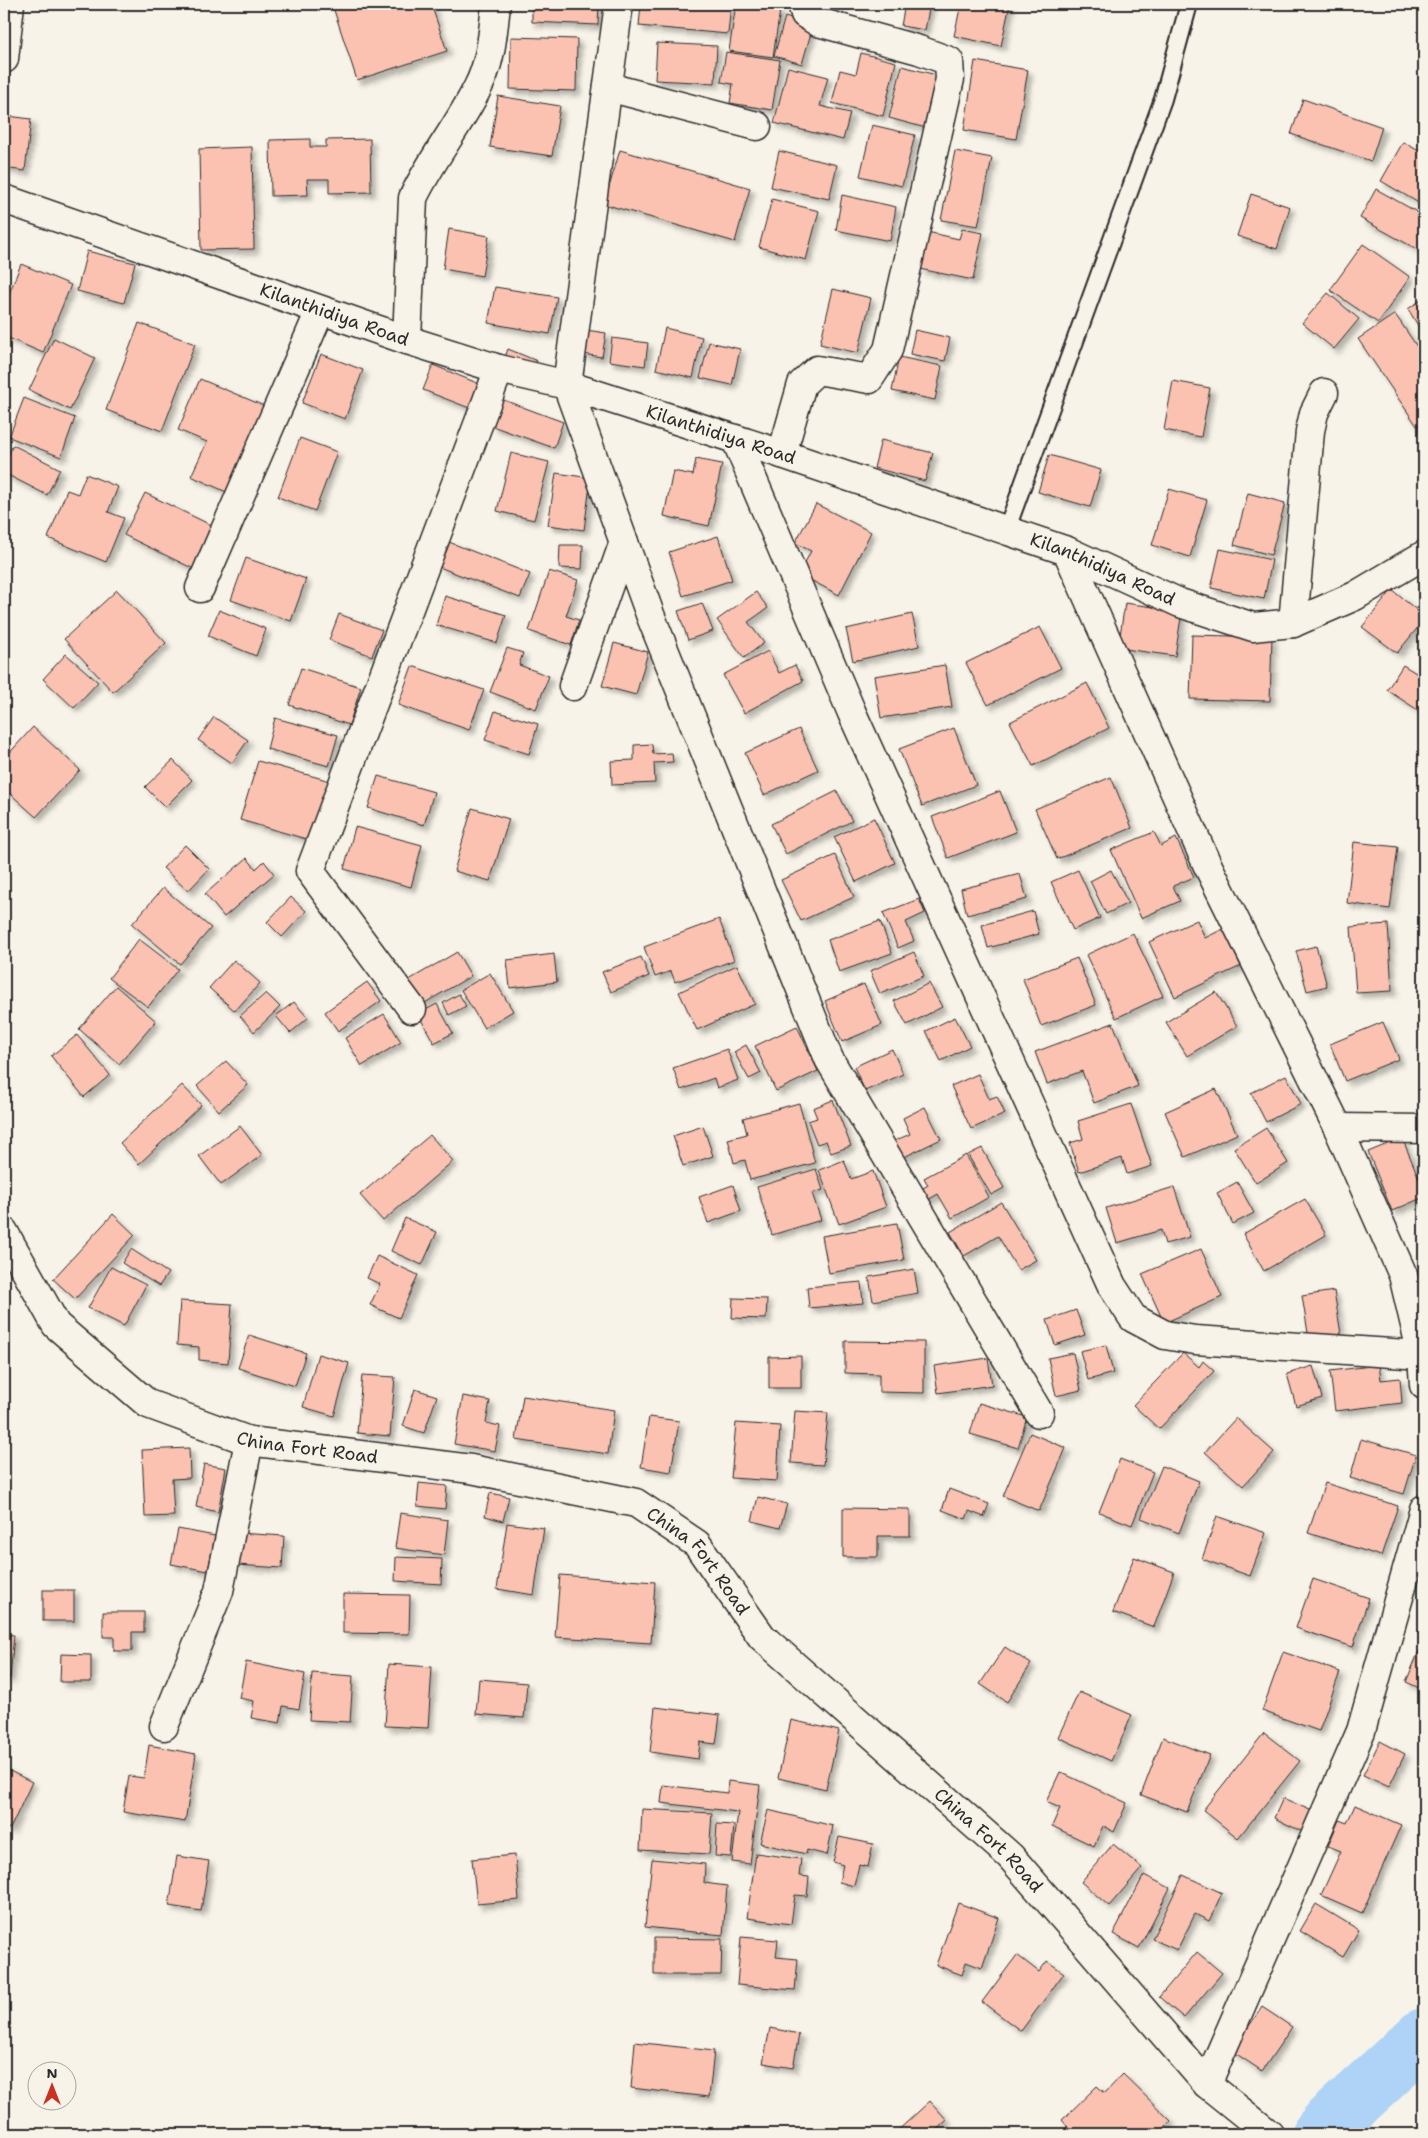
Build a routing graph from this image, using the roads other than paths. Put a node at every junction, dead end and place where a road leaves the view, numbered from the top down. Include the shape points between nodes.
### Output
1 (10, 4) edge
2 (496, 4) edge
3 (619, 4) edge
4 (802, 4) edge
5 (1190, 4) edge
6 (4, 59) edge
7 (608, 87) junction
8 (757, 126) dead end
9 (4, 199) edge
10 (320, 310) junction
11 (407, 340) junction
12 (499, 369) junction
13 (566, 385) junction
14 (1324, 394) dead end
15 (736, 440) junction
16 (782, 454) junction
17 (1006, 531) junction
18 (624, 542) junction
19 (1067, 551) junction
20 (1424, 555) edge
21 (200, 588) dead end
22 (1292, 623) junction
23 (573, 686) dead end
24 (412, 1009) dead end
25 (1338, 1128) junction
26 (1424, 1130) edge
27 (4, 1232) edge
28 (1422, 1355) junction
29 (1424, 1385) edge
30 (1039, 1413) dead end
31 (249, 1441) junction
32 (1424, 1510) edge
33 (164, 1726) dead end
34 (1207, 2084) junction
35 (1269, 2134) edge

1 - 6 street
2 - 11 street via 492,44 478,88 413,198
3 - 7 street
4 - 16 street via 804,14 818,22 949,61 950,79 888,350 869,379 817,370 802,384
5 - 17 lane via 1163,99
7 - 8 street
7 - 13 street
9 - 10 street, Kilanthidiya Road
10 - 11 street, Kilanthidiya Road
10 - 21 street
11 - 12 street, Kilanthidiya Road
12 - 13 street, Kilanthidiya Road
12 - 24 street via 310,871
13 - 15 street, Kilanthidiya Road
13 - 18 street
14 - 22 street via 1314,413 1310,431
15 - 16 street, Kilanthidiya Road
15 - 28 street via 852,713 1112,1286 1133,1318 1165,1335 1195,1340
16 - 17 street, Kilanthidiya Road
17 - 19 street, Kilanthidiya Road
18 - 23 street
18 - 30 street via 829,1060
19 - 22 street, Kilanthidiya Road via 1180,602 1253,627
19 - 25 street via 1207,864
20 - 22 street, Kilanthidiya Road via 1355,596
25 - 26 street
25 - 28 street via 1403,1275
27 - 31 street, China Fort Road via 56,1325 148,1404
28 - 29 street
31 - 33 street via 219,1592
31 - 34 street, China Fort Road via 471,1469 636,1503 697,1544 762,1637 1010,1856
32 - 34 street via 1361,1731
34 - 35 street, China Fort Road

